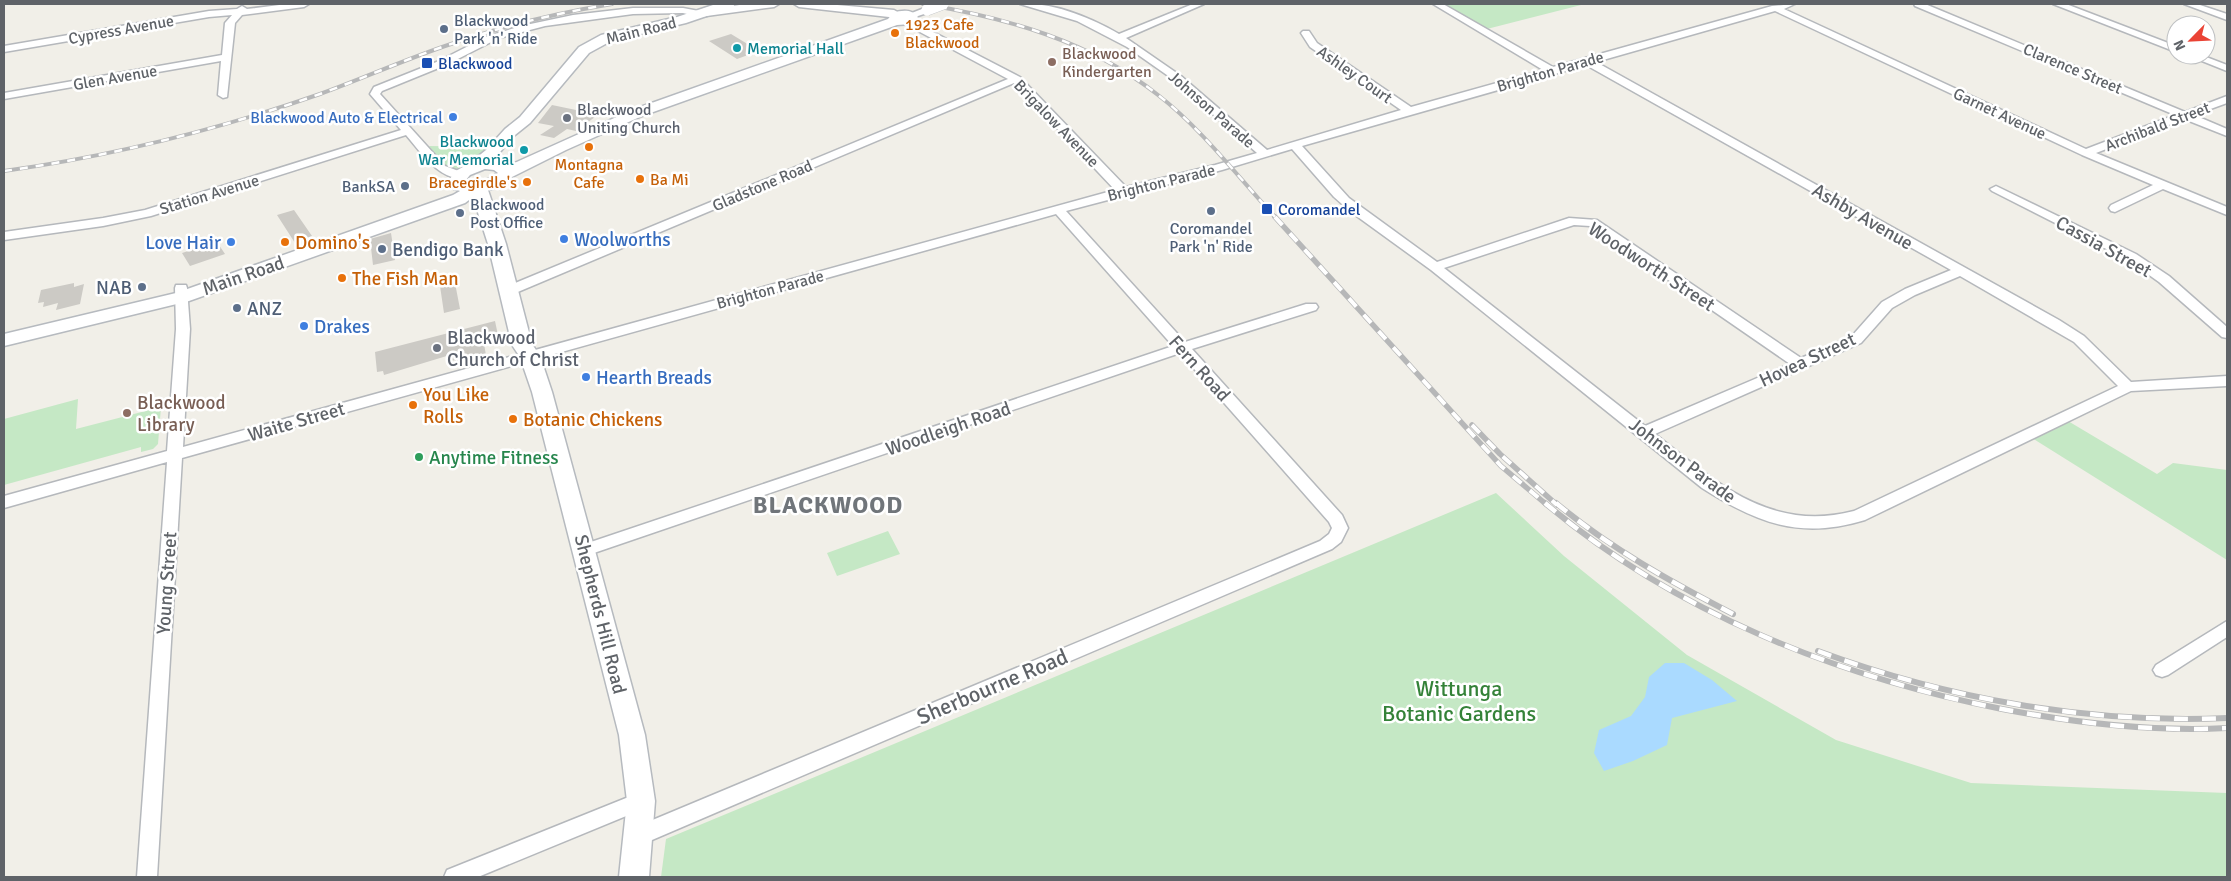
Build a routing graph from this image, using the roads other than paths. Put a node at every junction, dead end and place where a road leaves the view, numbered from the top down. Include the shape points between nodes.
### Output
1 (246, 4) edge
2 (304, 4) edge
3 (728, 4) edge
4 (774, 4) edge
5 (799, 4) edge
6 (943, 4) edge
7 (1025, 4) edge
8 (1200, 4) edge
9 (1437, 4) edge
10 (1791, 4) edge
11 (1918, 4) edge
12 (2058, 4) edge
13 (2189, 4) edge
14 (1775, 8) junction
15 (239, 12) junction
16 (699, 14) junction
17 (902, 18) junction
18 (2227, 18) edge
19 (1306, 33) dead end
20 (1118, 38) junction
21 (2166, 45) edge
22 (4, 49) edge
23 (226, 57) junction
24 (1588, 61) junction
25 (1552, 71) junction
26 (1016, 79) junction
27 (224, 95) dead end
28 (4, 96) edge
29 (2227, 99) edge
30 (1409, 111) junction
31 (2184, 115) junction
32 (526, 120) junction
33 (409, 131) junction
34 (2227, 132) edge
35 (1294, 144) junction
36 (2086, 152) junction
37 (1264, 153) junction
38 (476, 167) junction
39 (482, 183) junction
40 (2164, 184) junction
41 (1996, 189) dead end
42 (1123, 191) junction
43 (2115, 208) dead end
44 (1058, 209) junction
45 (2227, 211) edge
46 (4, 236) edge
47 (1435, 267) junction
48 (1960, 271) junction
49 (514, 288) junction
50 (182, 292) junction
51 (1310, 307) dead end
52 (4, 330) edge
53 (2227, 334) edge
54 (4, 340) edge
55 (1182, 348) junction
56 (530, 356) junction
57 (1800, 364) junction
58 (2227, 381) edge
59 (2128, 387) junction
60 (1645, 432) junction
61 (175, 454) junction
62 (4, 502) edge
63 (1340, 528) joint
64 (585, 550) junction
65 (2227, 628) edge
66 (2162, 670) dead end
67 (641, 801) junction
68 (638, 836) junction
69 (147, 877) edge
70 (454, 877) edge
71 (634, 877) edge

1 - 15 street
2 - 15 street, Cypress Avenue
3 - 16 main road, Main Road
4 - 16 street
5 - 17 street via 894,13
6 - 17 street, bridge
7 - 20 street, Johnson Parade via 1082,20
8 - 20 street
9 - 25 street
10 - 14 street, Brighton Parade
11 - 31 street, Clarence Street
12 - 21 street
13 - 18 street
14 - 24 street, Brighton Parade
14 - 36 street, Garnet Avenue
15 - 22 street, Cypress Avenue via 209,14
15 - 23 street via 230,23
16 - 32 main road, Main Road via 593,43 562,74
16 - 33 street via 678,6 618,9 562,19 484,41 451,59 378,89 375,94
17 - 26 street, Brigalow Avenue
17 - 39 main road via 637,112
19 - 30 street, Ashley Court via 1313,45
20 - 37 street, Johnson Parade via 1168,70
23 - 27 street
23 - 28 street, Glen Avenue
24 - 25 street, Brighton Parade
24 - 48 street, Ashby Avenue
25 - 30 street, Brighton Parade
26 - 42 street, Brigalow Avenue
26 - 49 street, Gladstone Road
29 - 31 street, Archibald Street
30 - 35 street, Brighton Parade
31 - 34 street, Clarence Street
31 - 36 street, Archibald Street
32 - 38 main road, Main Road
32 - 39 main road, Main Road via 521,132
33 - 39 street via 441,168
33 - 46 street, Station Avenue via 146,213
35 - 37 street, Brighton Parade
35 - 47 street, Johnson Parade via 1344,200
36 - 40 street, Garnet Avenue
37 - 42 street, Brighton Parade via 1218,168
38 - 39 main road
38 - 39 main road
39 - 49 main road, Shepherds Hill Road
39 - 50 main road, Main Road
40 - 43 street
40 - 45 street, Garnet Avenue
41 - 53 street, Cassia Street via 2132,257 2164,279
42 - 44 street, Brighton Parade
44 - 55 street, Fern Road
44 - 56 street, Brighton Parade
47 - 57 street, Woodworth Street via 1573,221 1586,221
47 - 60 street, Johnson Parade
48 - 57 street, Hovea Street via 1887,305 1856,340
48 - 59 street, Ashby Avenue via 2079,339
49 - 56 main road, Shepherds Hill Road via 522,345
50 - 52 main road, Main Road
50 - 54 main road, Main Road
50 - 61 street, Young Street via 183,329
51 - 55 street, Woodleigh Road
55 - 63 street, Fern Road via 1336,519
55 - 64 street, Woodleigh Road
56 - 61 street, Waite Street
56 - 64 main road, Shepherds Hill Road
57 - 60 street, Hovea Street
58 - 59 street, Johnson Parade
59 - 60 street, Johnson Parade via 1840,523 1792,522 1760,514 1708,484
61 - 62 street, Waite Street
61 - 69 street, Young Street
63 - 68 street, Sherbourne Road via 1336,538 1326,545
64 - 67 main road, Shepherds Hill Road via 632,735
65 - 66 street
67 - 68 main road, Shepherds Hill Road
67 - 70 street
68 - 71 main road, Shepherds Hill Road

